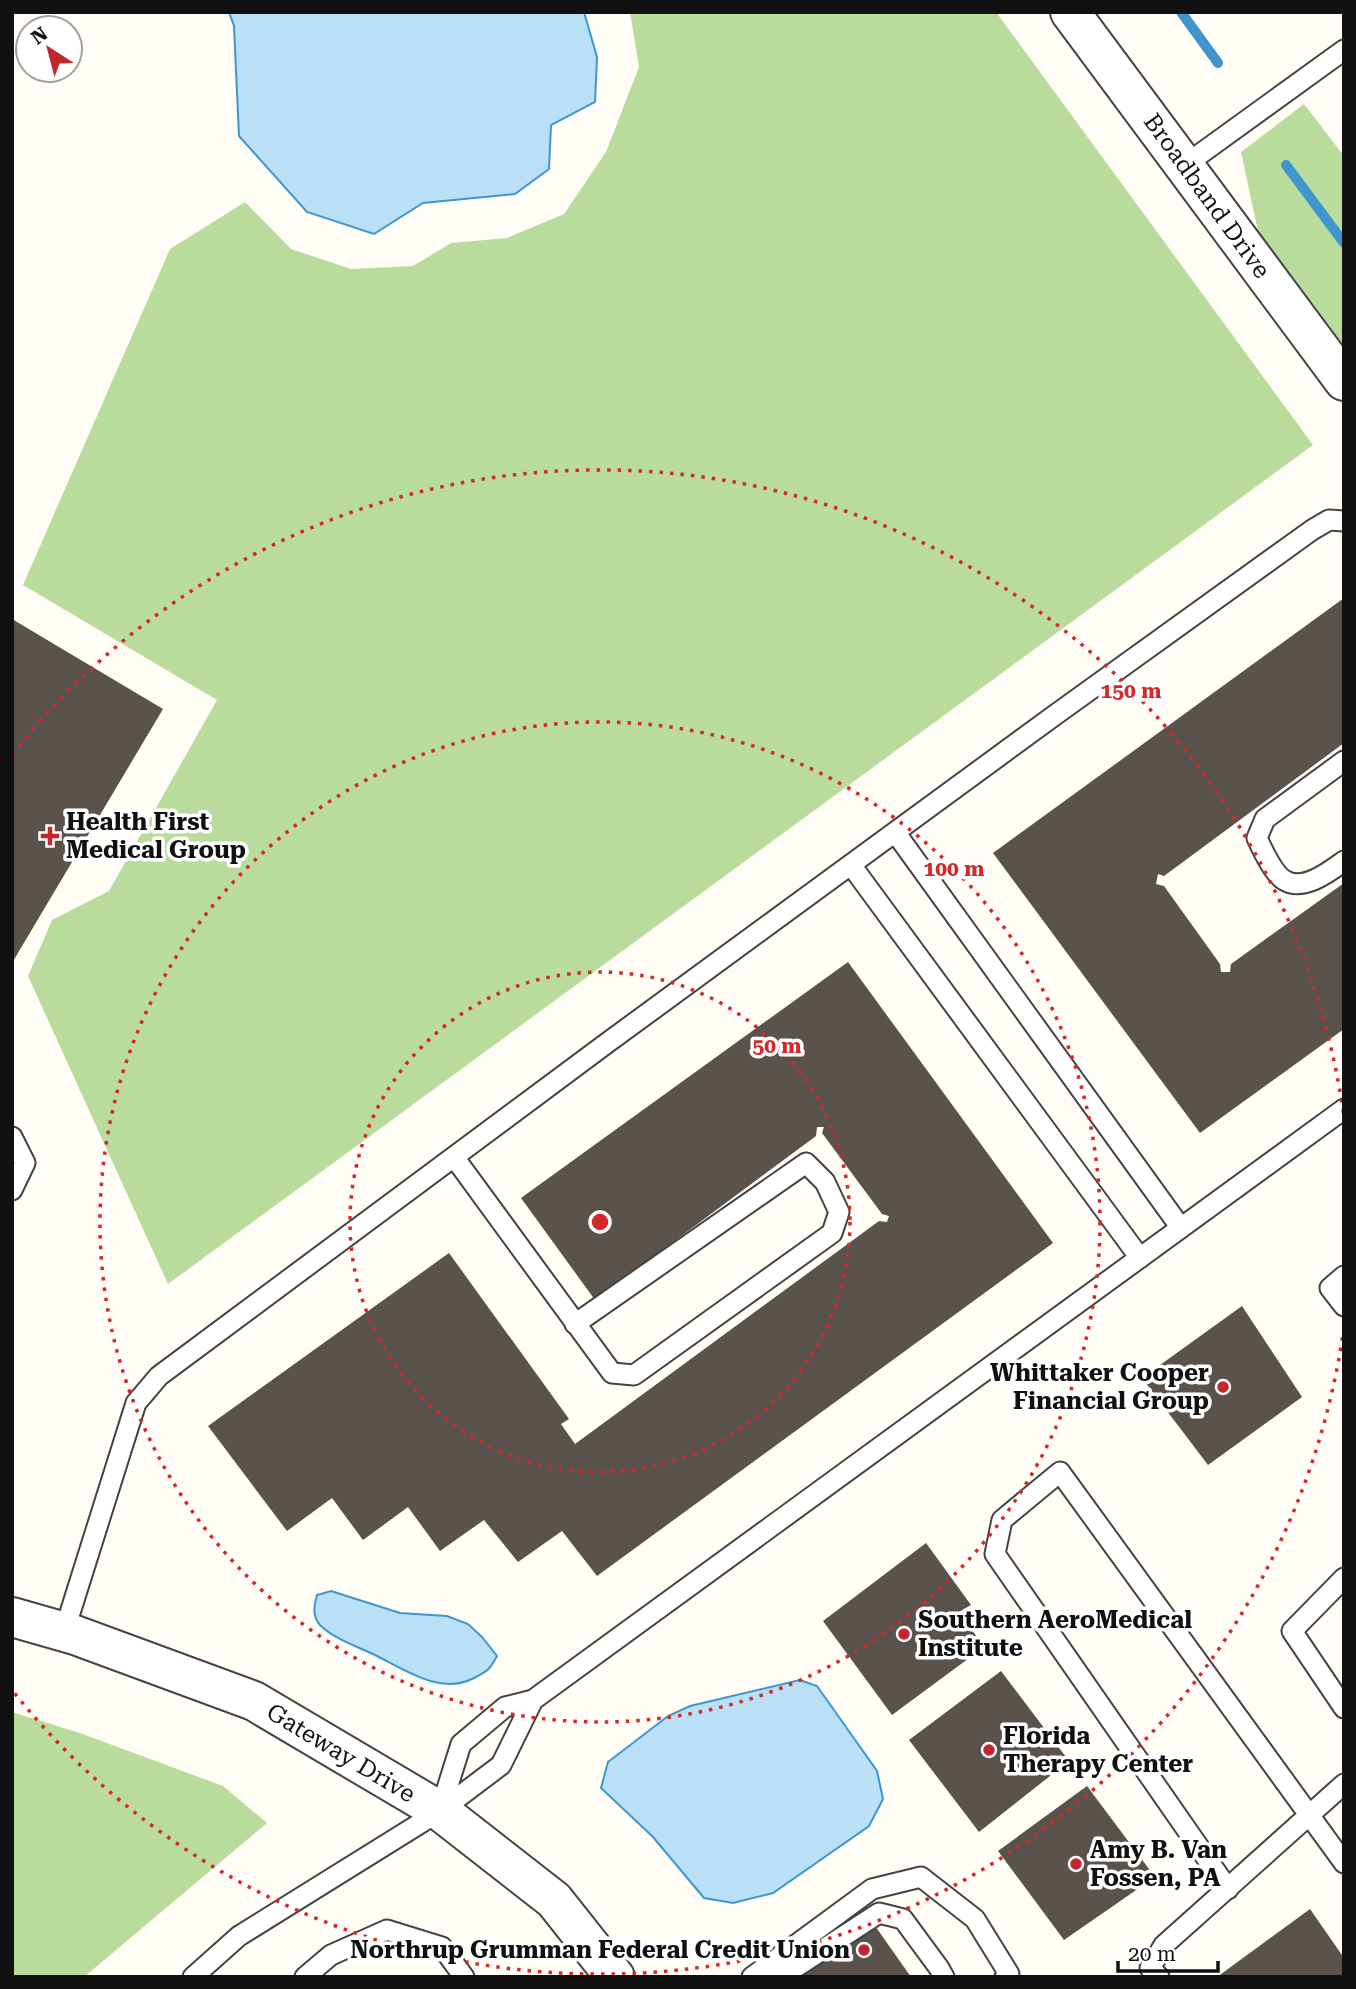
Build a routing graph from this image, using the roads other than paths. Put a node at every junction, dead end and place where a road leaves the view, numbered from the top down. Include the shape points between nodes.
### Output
1 (1070, 12) edge
2 (1344, 50) edge
3 (1185, 165) junction
4 (1344, 382) edge
5 (1344, 521) edge
6 (1344, 761) edge
7 (895, 832) junction
8 (1344, 861) edge
9 (851, 865) junction
10 (1344, 1109) edge
11 (12, 1137) edge
12 (454, 1157) junction
13 (12, 1190) edge
14 (1181, 1228) junction
15 (1140, 1258) junction
16 (1344, 1276) edge
17 (1344, 1306) edge
18 (575, 1324) junction
19 (1344, 1578) edge
20 (12, 1617) edge
21 (64, 1632) junction
22 (533, 1700) junction
23 (1344, 1708) edge
24 (1344, 1784) edge
25 (440, 1811) junction
26 (1308, 1815) junction
27 (1344, 1863) edge
28 (1228, 1889) junction
29 (308, 1976) edge
30 (752, 1976) edge
31 (193, 1977) edge
32 (464, 1977) edge
33 (615, 1977) edge
34 (944, 1977) edge
35 (1005, 1977) edge
36 (1159, 1977) edge

1 - 3 street, Broadband Drive
2 - 3 lane
3 - 4 street, Broadband Drive
5 - 7 lane via 1329,520 1312,530
6 - 8 lane via 1265,819 1257,838 1283,880 1300,884
7 - 9 lane
7 - 14 lane
9 - 12 lane
9 - 15 lane
10 - 14 lane
11 - 13 lane via 24,1163
12 - 18 lane
12 - 21 lane via 159,1376 136,1403
14 - 15 lane
15 - 22 lane
16 - 17 lane via 1330,1288
18 - 18 lane via 612,1373 634,1375 832,1233 839,1212 825,1182 806,1163
19 - 23 lane via 1293,1631
20 - 21 street, Gateway Drive
21 - 25 street, Gateway Drive via 254,1701
22 - 25 lane via 501,1765
22 - 25 lane via 505,1707 461,1744
24 - 26 lane
25 - 31 lane via 239,1936
25 - 33 street, Gateway Drive via 554,1900
26 - 27 lane
26 - 28 lane
26 - 28 lane via 1060,1472 1002,1520 995,1554
28 - 36 lane via 1164,1944 1150,1968
29 - 32 lane via 331,1955 387,1930 442,1947
30 - 34 lane via 793,1969 879,1913 903,1919
30 - 35 lane via 872,1889 921,1877 975,1919 1009,1974

